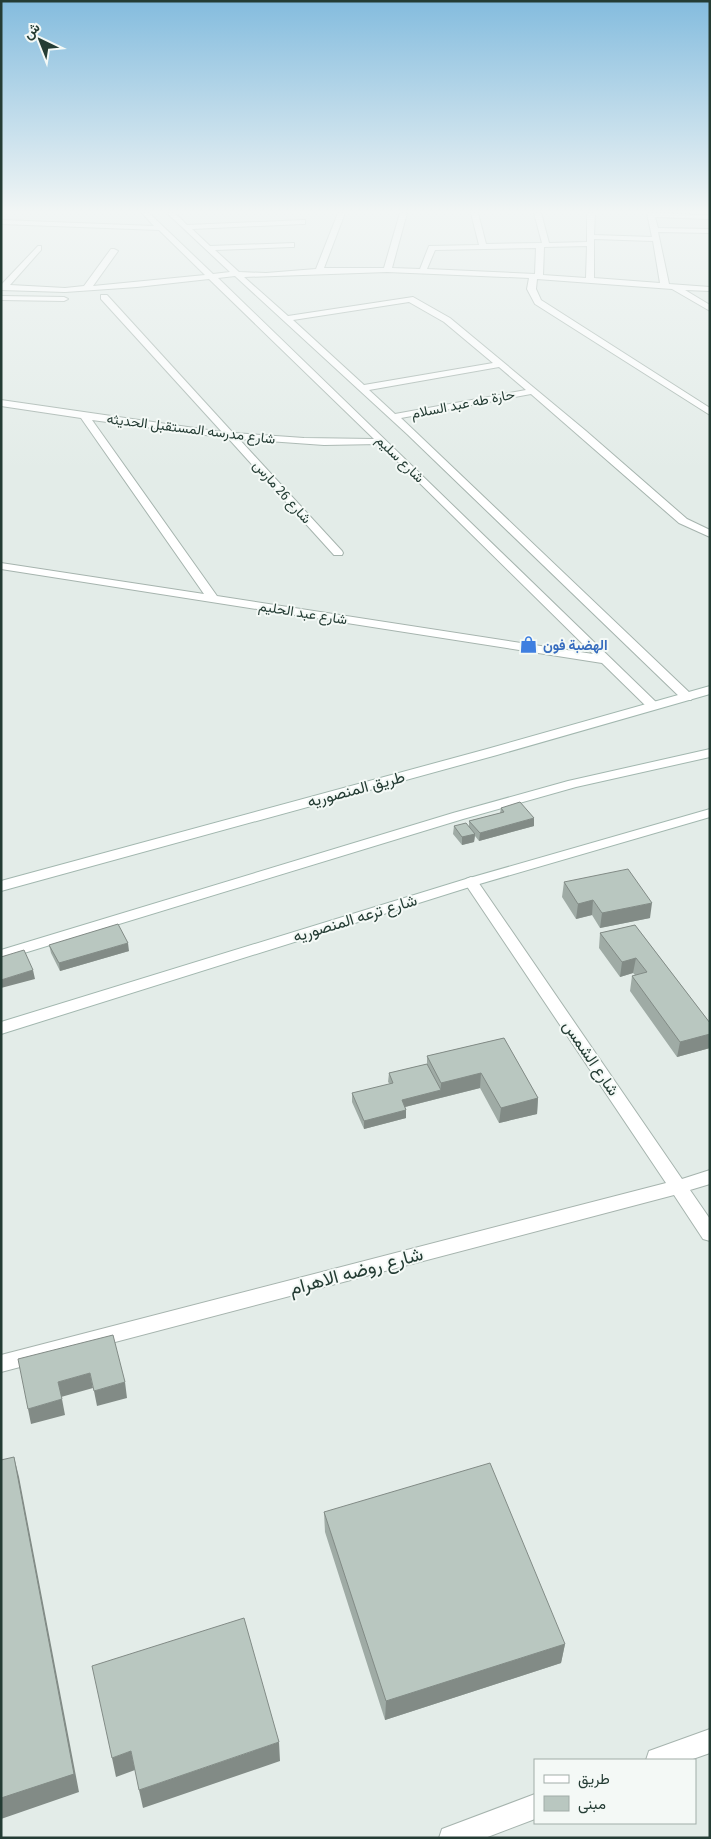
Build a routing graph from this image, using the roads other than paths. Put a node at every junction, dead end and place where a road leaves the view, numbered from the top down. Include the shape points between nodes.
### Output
1 (18, 299) edge
2 (63, 299) edge
3 (97, 299) edge
4 (233, 299) edge
5 (263, 299) edge
6 (536, 299) edge
7 (692, 299) edge
8 (710, 309) edge
9 (286, 319) junction
10 (500, 364) junction
11 (362, 388) junction
12 (533, 391) junction
13 (1, 403) edge
14 (710, 412) edge
15 (84, 415) junction
16 (393, 417) junction
17 (230, 435) junction
18 (382, 441) junction
19 (710, 534) edge
20 (338, 553) dead end
21 (1, 566) edge
22 (213, 599) junction
23 (606, 660) junction
24 (710, 690) edge
25 (687, 697) junction
26 (653, 706) junction
27 (710, 752) edge
28 (710, 813) edge
29 (472, 882) junction
30 (1, 886) edge
31 (1, 955) edge
32 (1, 1028) edge
33 (710, 1177) edge
34 (679, 1187) junction
35 (710, 1234) edge
36 (1, 1364) edge
37 (710, 1741) edge
38 (661, 1759) edge
39 (534, 1806) edge
40 (451, 1838) edge

1 - 2 street
3 - 17 street, شارع 26 مارس
4 - 18 street, شارع سليم
5 - 9 street, شارع سليم
6 - 14 street
7 - 8 street
9 - 10 street via 410,299 447,320
9 - 11 street, شارع سليم
10 - 11 street
10 - 12 street
11 - 16 street, شارع سليم
12 - 16 street, حارة طه عبد السلام
12 - 19 street via 683,521
13 - 15 street, شارع مدرسه المستقبل الحديثه
15 - 17 street, شارع مدرسه المستقبل الحديثه
15 - 22 street
16 - 25 street, شارع سليم
17 - 18 street, شارع مدرسه المستقبل الحديثه via 317,443
17 - 20 street, شارع 26 مارس
18 - 23 street, شارع سليم
21 - 22 street, شارع عبد الحليم
22 - 23 street, شارع عبد الحليم
23 - 26 street, شارع سليم
24 - 25 street, طريق المنصوريه
25 - 26 street, طريق المنصوريه
26 - 30 street, طريق المنصوريه
27 - 31 street via 573,784 458,816
28 - 29 street, شارع ترعه المنصوريه
29 - 32 street, شارع ترعه المنصوريه
29 - 34 street, شارع الشمس
33 - 34 street, شارع روضه الاهرام
34 - 35 street, شارع الشمس
34 - 36 street, شارع روضه الاهرام
37 - 38 street
39 - 40 street

